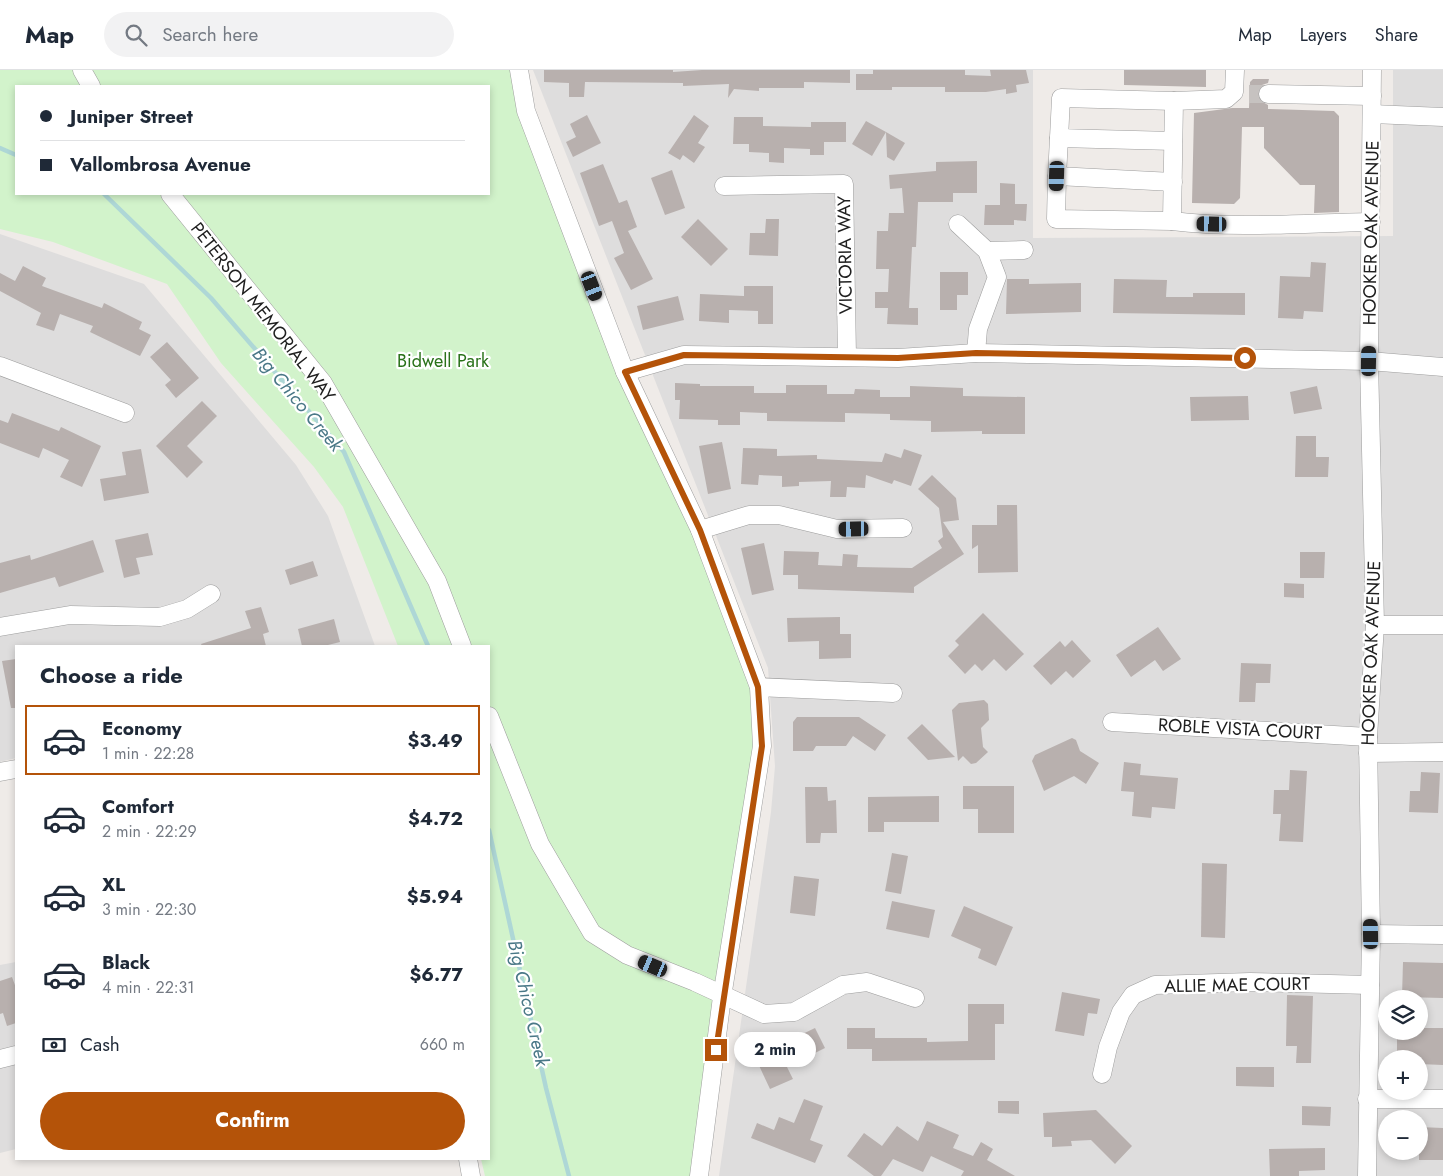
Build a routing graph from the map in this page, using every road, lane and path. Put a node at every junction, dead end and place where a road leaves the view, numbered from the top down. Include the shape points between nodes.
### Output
1 (82, 70) edge
2 (519, 70) edge
3 (1235, 70) edge
4 (1372, 70) edge
5 (90, 85) edge
6 (1268, 94) tunnel mouth
7 (1372, 96) junction
8 (1174, 100) junction
9 (1372, 114) junction
10 (1443, 117) edge
11 (1060, 138) junction
12 (1173, 141) junction
13 (1057, 176) junction
14 (1173, 182) junction
15 (724, 186) dead end
16 (171, 195) edge
17 (1172, 221) junction
18 (1371, 222) junction
19 (958, 224) dead end
20 (1024, 250) dead end
21 (987, 251) junction
22 (976, 353) junction
23 (847, 356) junction
24 (1369, 361) junction
25 (0, 366) edge
26 (1443, 367) edge
27 (625, 372) junction
28 (125, 413) dead end
29 (903, 528) dead end
30 (700, 530) junction
31 (211, 594) dead end
32 (1375, 625) junction
33 (1443, 625) edge
34 (0, 627) edge
35 (462, 645) edge
36 (758, 687) junction
37 (893, 693) dead end
38 (490, 719) edge
39 (1112, 722) dead end
40 (1368, 745) junction
41 (1443, 752) edge
42 (15, 768) edge
43 (0, 772) edge
44 (1371, 934) junction
45 (1443, 935) edge
46 (1370, 985) junction
47 (722, 997) junction
48 (915, 998) dead end
49 (15, 1055) edge
50 (0, 1059) edge
51 (1102, 1074) dead end
52 (1367, 1099) junction
53 (1443, 1099) edge
54 (468, 1160) edge
55 (471, 1176) edge
56 (699, 1176) edge
57 (1367, 1176) edge

1 - 5 street
2 - 27 street via 526,111
3 - 8 street via 1242,93 1226,100
4 - 7 street, HOOKER OAK AVENUE
6 - 7 street
7 - 9 street, HOOKER OAK AVENUE
8 - 11 street via 1061,98
8 - 12 street
9 - 10 street
9 - 18 street, HOOKER OAK AVENUE
11 - 12 street
11 - 13 street
12 - 14 street
13 - 14 street
13 - 17 street via 1056,219
14 - 17 street
15 - 23 street, VICTORIA WAY via 844,184
16 - 35 street, PETERSON MEMORIAL WAY via 323,383 437,581
17 - 18 street via 1196,224
18 - 24 street, HOOKER OAK AVENUE
19 - 21 street
20 - 21 street
21 - 22 street via 997,277 978,329
22 - 23 street via 898,358
22 - 24 street
23 - 27 street via 684,355
24 - 26 street
24 - 32 street, HOOKER OAK AVENUE
25 - 28 street
27 - 30 street
29 - 30 street via 837,529 779,515 749,515
30 - 36 street
31 - 34 street via 187,609 160,617 70,615
32 - 33 street
32 - 40 street, HOOKER OAK AVENUE
36 - 37 street
36 - 47 street via 762,746
38 - 47 street via 540,844 592,933 627,955 695,982
39 - 40 street, ROBLE VISTA COURT
40 - 41 street, ROBLE VISTA COURT
40 - 44 street, HOOKER OAK AVENUE
42 - 43 street
44 - 45 street
44 - 46 street, HOOKER OAK AVENUE
46 - 51 street, ALLIE MAE COURT via 1250,982 1155,986 1133,995 1121,1012
46 - 52 street, HOOKER OAK AVENUE
47 - 48 street via 764,1014 794,1012 843,985 867,982
47 - 56 street
49 - 50 street
52 - 53 street
52 - 57 street, HOOKER OAK AVENUE
54 - 55 street

